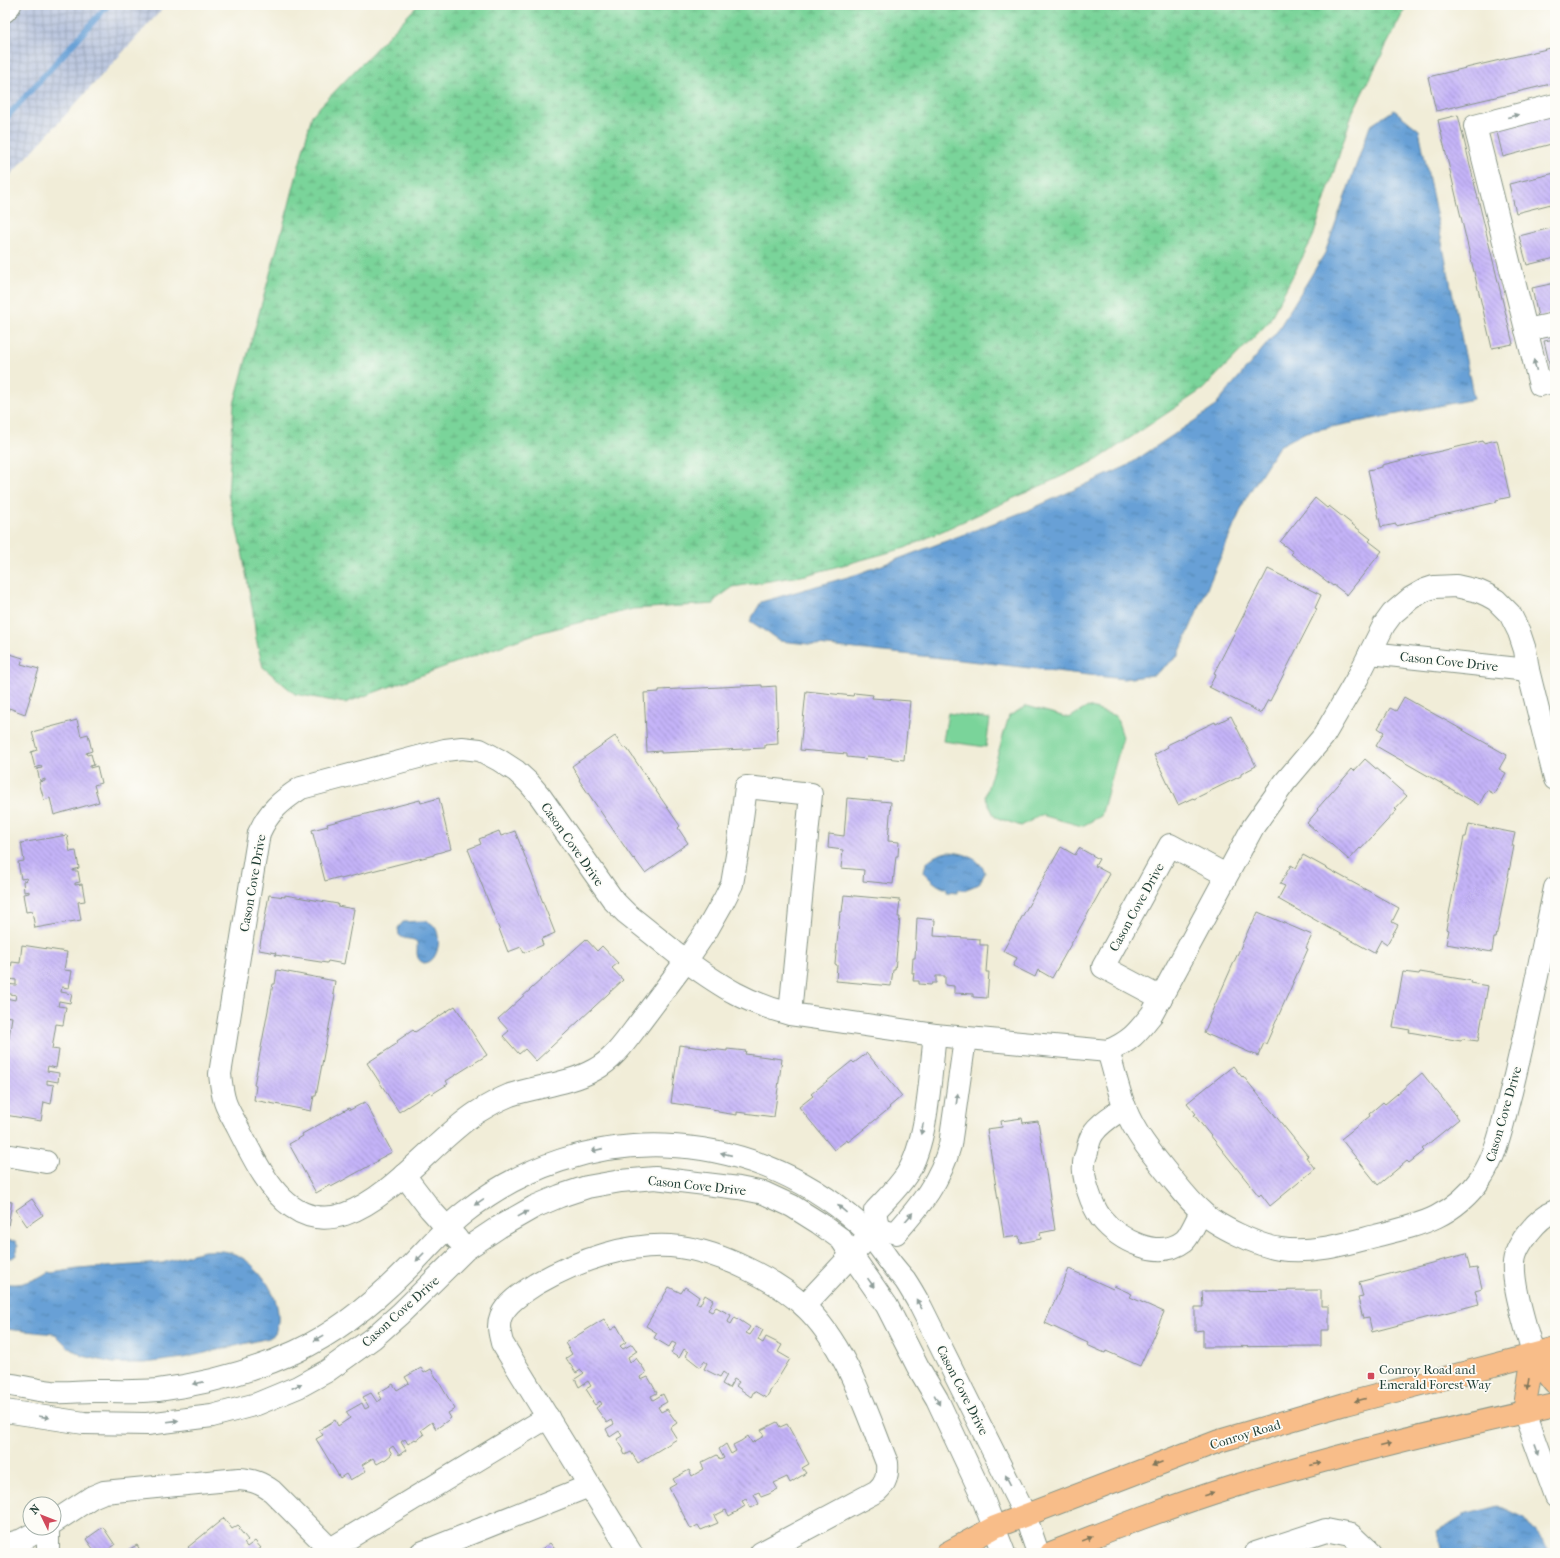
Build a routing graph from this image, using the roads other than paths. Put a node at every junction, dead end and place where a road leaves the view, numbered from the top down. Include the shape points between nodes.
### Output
1 (10, 5) edge
2 (5, 11) edge
3 (1555, 105) edge
4 (1555, 324) edge
5 (1526, 330) junction
6 (1555, 381) edge
7 (1370, 653) junction
8 (1528, 670) junction
9 (1555, 779) edge
10 (1226, 875) junction
11 (1555, 888) edge
12 (686, 962) junction
13 (1161, 998) junction
14 (790, 1014) junction
15 (935, 1035) junction
16 (965, 1038) junction
17 (1108, 1051) junction
18 (1125, 1107) junction
19 (5, 1156) edge
20 (46, 1162) dead end
21 (404, 1175) junction
22 (1555, 1211) edge
23 (1201, 1212) junction
24 (447, 1229) junction
25 (874, 1232) junction
26 (466, 1249) junction
27 (851, 1254) junction
28 (804, 1306) junction
29 (1555, 1349) edge
30 (1533, 1355) junction
31 (1555, 1383) edge
32 (5, 1384) edge
33 (1555, 1405) edge
34 (5, 1411) edge
35 (1524, 1412) junction
36 (548, 1417) junction
37 (589, 1486) junction
38 (1555, 1497) edge
39 (1025, 1515) junction
40 (62, 1517) edge
41 (995, 1527) junction
42 (29, 1536) edge
43 (48, 1536) edge
44 (5, 1545) edge
45 (331, 1551) edge
46 (48, 1553) edge
47 (421, 1553) edge
48 (631, 1553) edge
49 (761, 1553) edge
50 (947, 1553) edge
51 (1004, 1553) edge
52 (1038, 1553) edge
53 (1051, 1553) edge
54 (1256, 1553) edge
55 (1370, 1553) edge

1 - 2 street
5 -> 3 street via 1475,126
4 - 5 street
6 -> 5 street via 1540,385
7 - 8 street, Cason Cove Drive
7 - 8 street via 1392,614 1411,598 1434,587 1456,586 1487,595 1510,614 1525,650
7 - 10 street via 1323,738 1280,788 1253,827
8 - 9 street
10 - 13 street
10 - 13 street, Cason Cove Drive via 1170,845 1103,967
11 - 23 street, Cason Cove Drive via 1519,1057 1496,1147 1480,1180 1455,1206 1418,1226 1327,1248 1302,1250 1269,1247 1222,1226
12 - 14 street, Cason Cove Drive via 745,999
12 - 14 street, Cason Cove Drive via 732,884 746,787 811,794
12 - 21 street, Cason Cove Drive via 628,1037 601,1066 578,1077 510,1095 492,1103 460,1125
12 - 21 street, Cason Cove Drive via 614,901 529,783 516,771 480,750 445,750 301,788 286,798 274,808 259,833 220,1074 225,1103 269,1183 287,1203 313,1218 348,1214 368,1204
13 - 17 street via 1137,1034 1124,1044
14 - 15 street, Cason Cove Drive
15 - 16 street, Cason Cove Drive
15 -> 25 street via 918,1149 907,1173 875,1211
16 - 17 street, Cason Cove Drive
25 -> 16 street via 896,1232 927,1196 944,1165 950,1145
17 - 18 street, Cason Cove Drive
18 - 23 street, Cason Cove Drive via 1146,1146
18 - 23 street via 1102,1123 1093,1133 1084,1164 1085,1181 1100,1217 1130,1241 1158,1249 1185,1240
19 - 20 street
21 - 24 street
22 - 30 street via 1536,1223 1526,1235 1514,1261 1514,1280
25 -> 24 street, Cason Cove Drive via 831,1200 777,1170 710,1150 669,1145 605,1149 540,1167 500,1187 465,1212
24 - 26 street
24 -> 32 street, Cason Cove Drive via 405,1272 359,1313 296,1351 251,1370 156,1390 52,1392
25 - 27 street
39 -> 25 street, Cason Cove Drive via 921,1307
26 -> 27 street, Cason Cove Drive via 499,1227 560,1196 587,1187 655,1178 764,1193 792,1206 841,1239
34 -> 26 street, Cason Cove Drive via 84,1423 146,1424 212,1416 257,1404 326,1372 373,1338
27 - 28 street
27 -> 41 street, Cason Cove Drive via 887,1306 937,1399
28 - 36 street via 760,1276 711,1253 679,1247 649,1247 622,1250 582,1261 554,1274 513,1300 501,1316 498,1329 502,1343
28 - 49 street via 828,1334 845,1363 887,1463 888,1472 886,1481 877,1491
29 - 30 main road, Conroy Road
30 - 31 main road
30 -> 35 main road
30 -> 39 main road, Conroy Road via 1345,1404 1219,1441
33 - 35 main road
35 -> 38 street
53 -> 35 main road via 1140,1518 1236,1486 1348,1455
36 - 37 street
36 - 45 street
37 - 47 street
37 - 48 street
39 - 41 main road, Conroy Road
39 - 52 street, Cason Cove Drive
40 - 45 street via 104,1492 250,1480 263,1484 272,1491
41 - 50 main road, Conroy Road
41 - 51 street, Cason Cove Drive
42 - 44 street
43 - 46 street
54 - 55 street via 1326,1530 1351,1535

